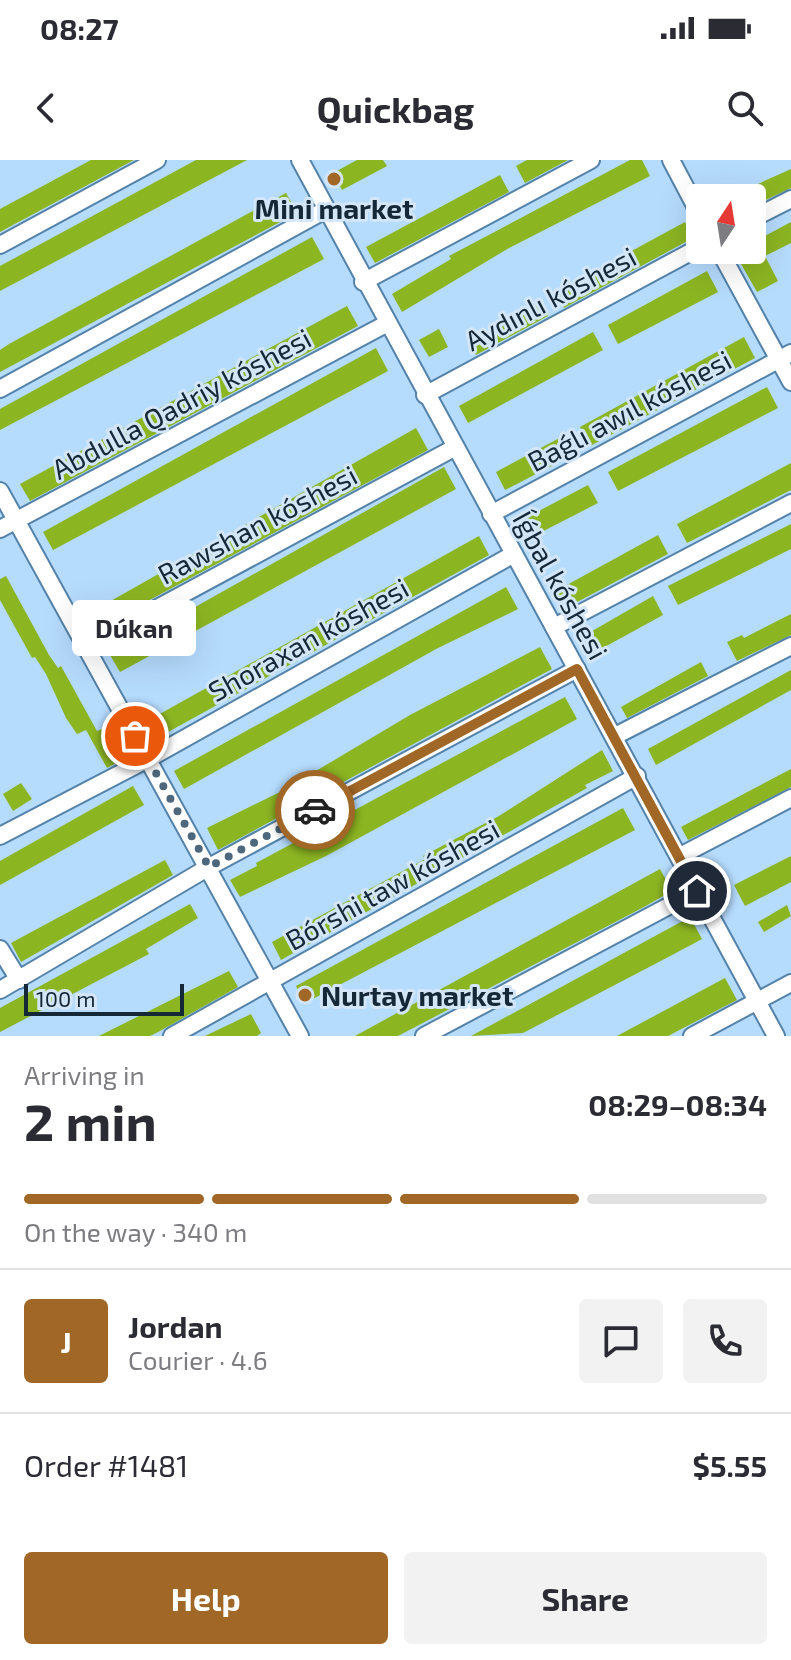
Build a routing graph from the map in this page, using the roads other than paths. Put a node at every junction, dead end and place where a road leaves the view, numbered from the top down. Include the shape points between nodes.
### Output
1 (157, 160) edge
2 (591, 160) edge
3 (671, 160) edge
4 (304, 161) edge
5 (686, 188) edge
6 (791, 199) edge
7 (327, 209) junction
8 (766, 212) edge
9 (0, 245) edge
10 (686, 255) edge
11 (728, 264) edge
12 (363, 282) junction
13 (386, 324) junction
14 (785, 356) edge
15 (791, 382) edge
16 (0, 389) edge
17 (425, 395) junction
18 (454, 448) junction
19 (0, 491) edge
20 (791, 503) edge
21 (491, 514) junction
22 (16, 520) junction
23 (0, 529) edge
24 (514, 554) junction
25 (554, 627) junction
26 (791, 646) edge
27 (85, 647) junction
28 (577, 669) junction
29 (615, 736) junction
30 (148, 759) junction
31 (637, 776) junction
32 (791, 798) edge
33 (0, 836) edge
34 (680, 856) junction
35 (209, 867) junction
36 (697, 891) junction
37 (0, 949) edge
38 (19, 980) junction
39 (271, 981) junction
40 (791, 983) edge
41 (0, 990) edge
42 (757, 1000) junction
43 (172, 1036) edge
44 (300, 1036) edge
45 (424, 1036) edge
46 (692, 1036) edge
47 (776, 1036) edge

1 - 9 street
2 - 12 street
3 - 5 street
4 - 7 street, Íǵbal kóshesi
6 - 8 street
7 - 12 street, Íǵbal kóshesi
7 - 16 street
10 - 17 street, Aydınlı kóshesi
11 - 14 street
12 - 13 street, Íǵbal kóshesi
13 - 17 street, Íǵbal kóshesi
13 - 22 street, Abdulla Qadriy kóshesi
14 - 15 street
14 - 21 street, Baǵlı awıl kóshesi
17 - 18 street, Íǵbal kóshesi
18 - 21 street, Íǵbal kóshesi
18 - 27 street, Rawshan kóshesi
19 - 22 street
20 - 25 street
21 - 24 street, Íǵbal kóshesi
22 - 23 street, Abdulla Qadriy kóshesi
22 - 27 street
24 - 25 street, Íǵbal kóshesi
24 - 30 street, Shoraxan kóshesi
25 - 28 street, Íǵbal kóshesi
26 - 29 street
27 - 30 street
28 - 29 street, Íǵbal kóshesi
28 - 35 street
29 - 31 street, Íǵbal kóshesi
30 - 33 street, Shoraxan kóshesi
30 - 35 street
31 - 34 street, Íǵbal kóshesi
31 - 39 street, Bórshi taw kóshesi
32 - 34 street
34 - 36 street, Íǵbal kóshesi
35 - 38 street
35 - 39 street
36 - 42 street, Íǵbal kóshesi
36 - 45 street
37 - 38 street
38 - 41 street
39 - 43 street, Bórshi taw kóshesi
39 - 44 street
40 - 42 street
42 - 46 street
42 - 47 street, Íǵbal kóshesi

